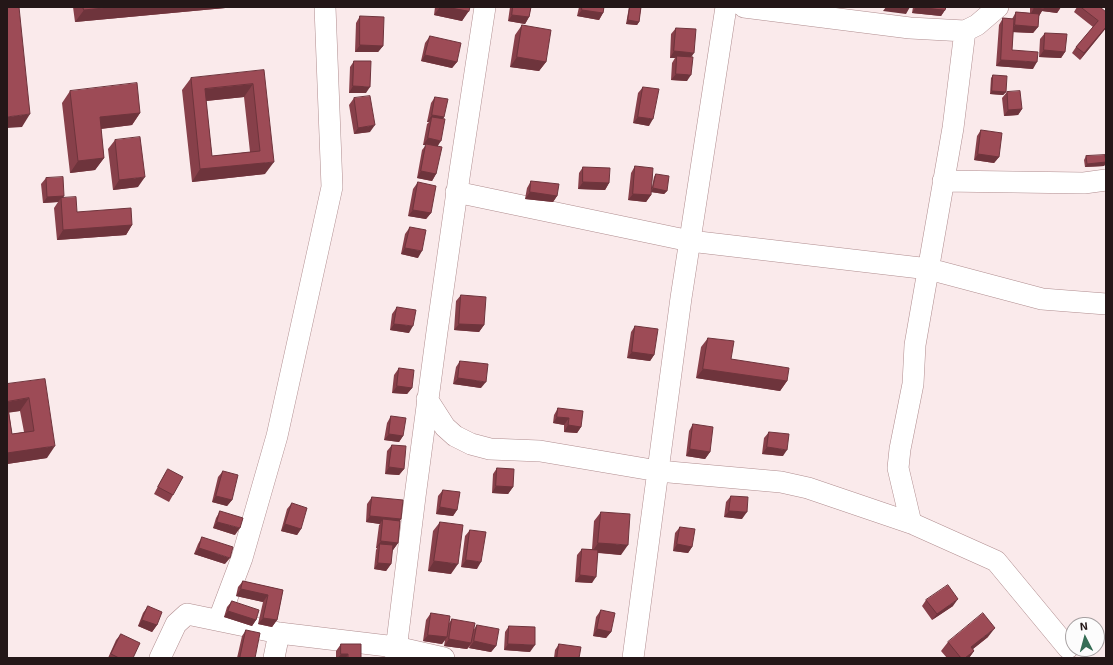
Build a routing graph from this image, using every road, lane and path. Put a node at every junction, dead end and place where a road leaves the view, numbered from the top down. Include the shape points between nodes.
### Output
1 (324, 7) edge
2 (485, 7) edge
3 (726, 7) edge
4 (744, 7) edge
5 (998, 7) edge
6 (965, 31) junction
7 (1106, 180) edge
8 (943, 181) junction
9 (456, 192) junction
10 (690, 241) junction
11 (929, 269) junction
12 (1106, 304) edge
13 (427, 399) junction
14 (658, 471) junction
15 (911, 523) junction
16 (219, 620) junction
17 (278, 633) junction
18 (1065, 644) edge
19 (396, 652) edge
20 (160, 658) edge
21 (274, 658) edge
22 (444, 658) edge
23 (633, 658) edge

1 - 16 street via 332,187 277,436 242,558
2 - 9 street
3 - 10 street
4 - 6 street via 910,28
5 - 6 street via 977,25
6 - 8 street via 953,128
7 - 8 street via 1084,183
8 - 11 street
9 - 10 street
9 - 13 street
10 - 11 street
10 - 14 street
11 - 12 street via 1042,299
11 - 15 street via 915,344 913,384 898,468
13 - 14 street via 444,427 471,444 490,449 540,451
13 - 19 street
14 - 15 street via 781,482 808,488
14 - 23 street
15 - 18 street via 996,561
16 - 17 street
16 - 20 street via 187,614 180,618
17 - 19 street
17 - 21 street
19 - 22 street

